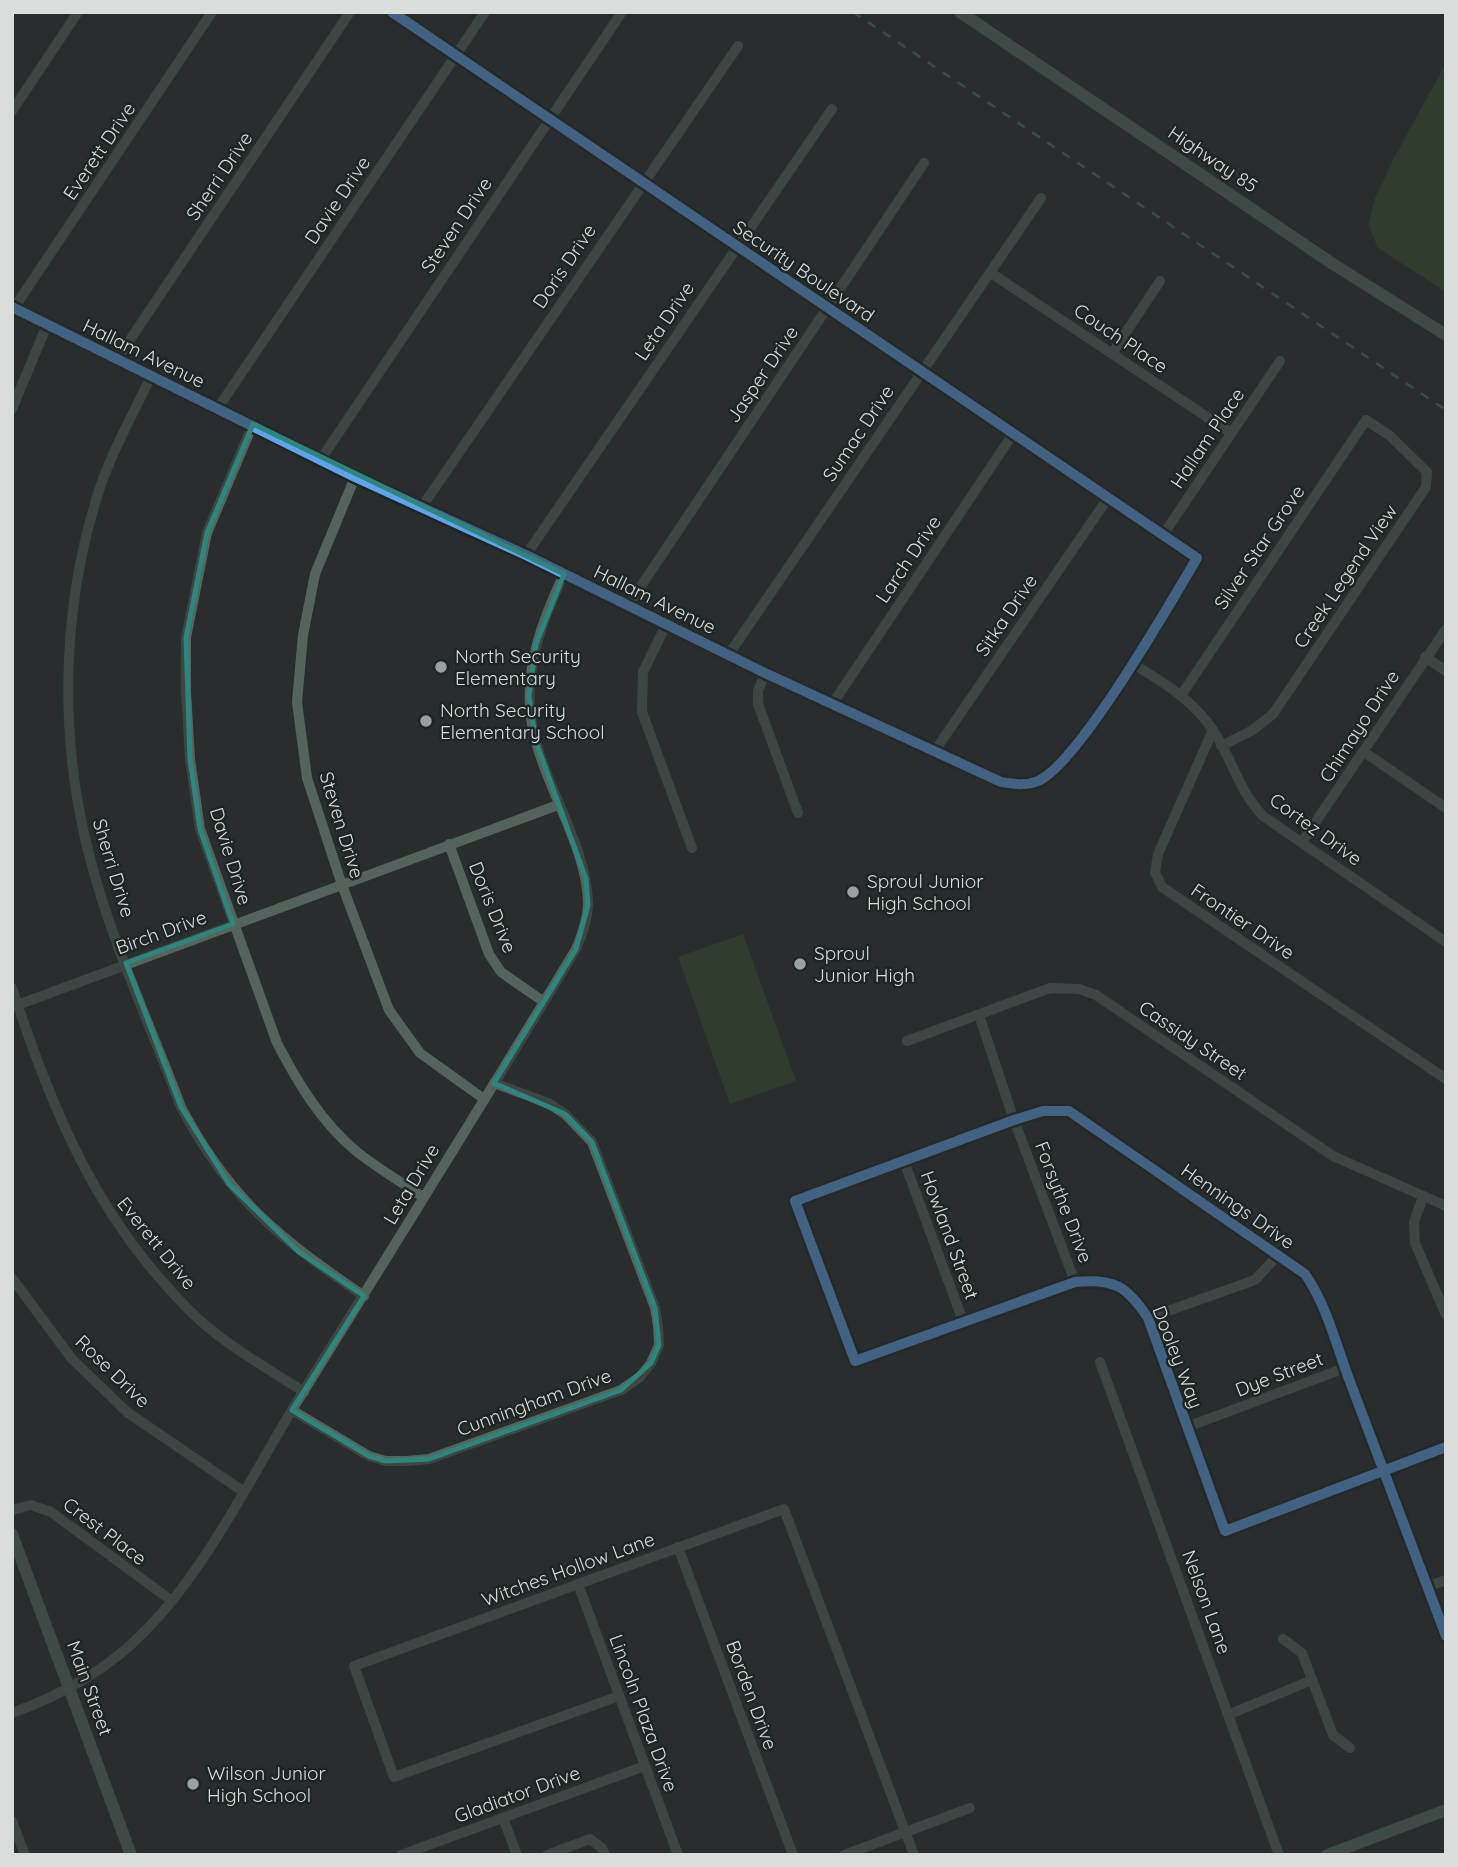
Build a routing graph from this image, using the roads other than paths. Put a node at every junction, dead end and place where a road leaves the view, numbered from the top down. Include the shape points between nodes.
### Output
1 (78, 12) edge
2 (212, 12) edge
3 (349, 12) edge
4 (392, 12) edge
5 (485, 12) edge
6 (622, 12) edge
7 (960, 12) edge
8 (738, 46) dead end
9 (456, 55) junction
10 (832, 109) dead end
11 (12, 111) edge
12 (548, 118) junction
13 (924, 163) dead end
14 (642, 182) junction
15 (1041, 198) dead end
16 (736, 246) junction
17 (991, 273) junction
18 (1160, 281) dead end
19 (827, 307) junction
20 (13, 308) edge
21 (47, 325) junction
22 (1446, 335) edge
23 (1113, 352) junction
24 (117, 359) junction
25 (1280, 361) dead end
26 (922, 372) junction
27 (151, 376) junction
28 (218, 408) junction
29 (12, 409) edge
30 (1366, 420) joint
31 (253, 424) junction
32 (1231, 433) junction
33 (1013, 434) junction
34 (321, 459) junction
35 (355, 477) junction
36 (1108, 498) junction
37 (421, 508) junction
38 (1163, 535) junction
39 (526, 555) junction
40 (1197, 558) joint
41 (564, 574) junction
42 (629, 604) junction
43 (667, 625) junction
44 (1446, 629) edge
45 (729, 654) junction
46 (1425, 657) junction
47 (1133, 664) junction
48 (1446, 671) edge
49 (765, 673) junction
50 (1182, 694) junction
51 (833, 704) junction
52 (1213, 730) junction
53 (1221, 746) junction
54 (934, 752) junction
55 (1364, 752) junction
56 (558, 805) junction
57 (1446, 808) edge
58 (798, 813) dead end
59 (1302, 842) junction
60 (449, 844) junction
61 (692, 848) dead end
62 (342, 885) junction
63 (233, 924) junction
64 (1446, 942) edge
65 (126, 963) junction
66 (12, 988) edge
67 (544, 1002) junction
68 (15, 1006) edge
69 (979, 1015) junction
70 (907, 1041) dead end
71 (1446, 1079) edge
72 (494, 1083) junction
73 (484, 1099) junction
74 (1014, 1120) junction
75 (905, 1161) junction
76 (423, 1197) junction
77 (1423, 1197) junction
78 (795, 1200) joint
79 (1446, 1206) edge
80 (1279, 1254) junction
81 (12, 1278) edge
82 (1075, 1282) junction
83 (364, 1296) junction
84 (1446, 1315) edge
85 (1148, 1318) junction
86 (963, 1321) junction
87 (1100, 1362) dead end
88 (1345, 1368) junction
89 (304, 1392) junction
90 (292, 1410) junction
91 (1186, 1427) junction
92 (1446, 1447) edge
93 (1384, 1472) junction
94 (244, 1492) junction
95 (12, 1510) edge
96 (12, 1534) edge
97 (678, 1547) junction
98 (1446, 1580) edge
99 (578, 1584) junction
100 (1427, 1587) junction
101 (172, 1601) junction
102 (1446, 1636) edge
103 (1283, 1639) dead end
104 (1312, 1680) junction
105 (70, 1689) junction
106 (619, 1696) junction
107 (12, 1713) edge
108 (1230, 1714) junction
109 (1350, 1748) dead end
110 (645, 1766) junction
111 (970, 1808) dead end
112 (1446, 1810) edge
113 (503, 1818) junction
114 (12, 1821) edge
115 (906, 1832) junction
116 (25, 1855) edge
117 (131, 1855) edge
118 (401, 1855) edge
119 (517, 1855) edge
120 (547, 1855) edge
121 (605, 1855) edge
122 (678, 1855) edge
123 (793, 1855) edge
124 (844, 1855) edge
125 (914, 1855) edge
126 (1279, 1855) edge
127 (1327, 1855) edge

1 - 11 street
2 - 20 street, Everett Drive
3 - 24 street, Sherri Drive
4 - 9 street, Security Boulevard
5 - 9 street, Davie Drive
6 - 12 street, Steven Drive
7 - 22 main road, Highway 85
8 - 14 street, Doris Drive
9 - 12 street, Security Boulevard
9 - 28 street, Davie Drive
10 - 16 street, Leta Drive
12 - 14 street, Security Boulevard
12 - 34 street, Steven Drive
13 - 19 street, Jasper Drive
14 - 16 street, Security Boulevard
14 - 37 street, Doris Drive
15 - 17 street, Sumac Drive
16 - 19 street, Security Boulevard
16 - 39 street, Leta Drive
17 - 23 street, Couch Place
17 - 26 street, Sumac Drive
18 - 23 street
19 - 26 street, Security Boulevard
19 - 42 street, Jasper Drive
20 - 21 street, Hallam Avenue
21 - 24 street, Hallam Avenue
21 - 29 street
23 - 32 street, Couch Place
24 - 27 street, Hallam Avenue
25 - 32 street, Hallam Place
26 - 33 street, Security Boulevard
26 - 45 street, Sumac Drive
27 - 28 street, Hallam Avenue
27 - 65 street, Sherri Drive via 97,496 77,580 68,662 72,777 90,859
28 - 31 street, Hallam Avenue
30 - 50 street, Silver Star Grove
30 - 53 street, Creek Legend View via 1389,435 1427,472 1426,487 1273,714
31 - 34 street, Hallam Avenue
31 - 63 street, Davie Drive via 207,533 186,638 190,760 200,829
32 - 38 street, Hallam Place
33 - 36 street, Security Boulevard
33 - 51 street, Larch Drive
34 - 35 street, Hallam Avenue
35 - 37 street, Hallam Avenue
35 - 62 street, Steven Drive via 315,575 297,702 307,778
36 - 38 street, Security Boulevard
36 - 54 street, Sitka Drive
37 - 39 street, Hallam Avenue
38 - 40 street, Security Boulevard
39 - 41 street, Hallam Avenue
40 - 47 street, Hallam Avenue
41 - 42 street, Hallam Avenue
41 - 56 street, Leta Drive via 536,644 529,696 536,741
42 - 43 street, Hallam Avenue
43 - 45 street, Hallam Avenue
43 - 61 street via 643,671 642,712
44 - 46 street, Chimayo Drive
45 - 49 street, Hallam Avenue
46 - 48 street
46 - 55 street, Chimayo Drive
47 - 50 street, Cortez Drive
47 - 54 street, Hallam Avenue via 1059,767 1039,781 1022,785 1001,782
49 - 51 street, Hallam Avenue
49 - 58 street via 758,704
50 - 52 street, Cortez Drive
51 - 54 street, Hallam Avenue
52 - 53 street, Cortez Drive
52 - 71 street, Frontier Drive via 1158,854 1155,872 1162,887
53 - 59 street, Cortez Drive via 1247,799 1263,816
55 - 57 street
55 - 59 street, Chimayo Drive
56 - 60 street, Birch Drive
56 - 67 street, Leta Drive via 586,879 588,905 576,949
59 - 64 street, Cortez Drive
60 - 62 street, Birch Drive
60 - 67 street, Doris Drive via 489,954 501,972
62 - 63 street, Birch Drive
62 - 73 street, Steven Drive via 389,1010 404,1034 436,1068
63 - 65 street, Birch Drive
63 - 76 street, Davie Drive via 277,1043 315,1108 356,1151
65 - 68 street, Birch Drive
65 - 83 street, Sherri Drive via 181,1107 229,1184 263,1222 299,1252
66 - 68 street, Everett Drive
67 - 72 street, Leta Drive
68 - 89 street, Everett Drive via 78,1159 138,1253 215,1332
69 - 70 street, Cassidy Street
69 - 74 street, Forsythe Drive
69 - 77 street, Cassidy Street via 1050,988 1096,995 1333,1156
72 - 73 street, Leta Drive
72 - 90 street, Cunningham Drive via 548,1103 592,1142 655,1308 659,1345 652,1363 621,1390 429,1459 386,1461 369,1456
73 - 76 street, Leta Drive
74 - 75 street, Hennings Drive
74 - 80 street, Hennings Drive via 1043,1111 1069,1111
74 - 82 street, Forsythe Drive
75 - 78 street, Hennings Drive
75 - 86 street, Howland Street
76 - 83 street, Leta Drive
77 - 79 street, Cassidy Street
77 - 84 street via 1414,1222 1415,1243
78 - 86 street, Dooley Way via 855,1361
80 - 85 street via 1255,1280
80 - 88 street, Hennings Drive via 1305,1274 1318,1293
81 - 94 street, Rose Drive via 72,1359 127,1412
82 - 85 street, Dooley Way via 1100,1280 1120,1287
82 - 86 street, Dooley Way
83 - 89 street, Leta Drive
85 - 91 street, Dooley Way
87 - 108 street, Nelson Lane
88 - 91 street, Dye Street
88 - 93 street, Hennings Drive
89 - 90 street, Leta Drive
90 - 94 street, Leta Drive
91 - 93 street, Dooley Way via 1225,1531
92 - 93 street, Dooley Way
93 - 100 street, Hennings Drive
94 - 101 street, Leta Drive
95 - 101 street, Crest Place via 31,1505 51,1512
96 - 105 main road, Main Street
97 - 99 street, Witches Hollow Lane
97 - 115 street, Witches Hollow Lane via 784,1509
97 - 123 street, Borden Drive
98 - 100 street
99 - 106 street, Lincoln Plaza Drive
99 - 106 street, Witches Hollow Lane via 354,1666 394,1777
100 - 102 street, Hennings Drive
101 - 105 street, Leta Drive via 127,1647
103 - 104 street via 1302,1653
104 - 108 street
104 - 109 street via 1333,1735
105 - 107 street, Leta Drive
105 - 117 main road, Main Street
106 - 110 street, Lincoln Plaza Drive
108 - 126 street, Nelson Lane
110 - 113 street, Gladiator Drive
110 - 122 street, Lincoln Plaza Drive
111 - 115 street
112 - 127 main road
113 - 118 street, Gladiator Drive
113 - 119 street
114 - 116 street
115 - 124 street
115 - 125 street, Witches Hollow Lane
120 - 121 street via 590,1839

